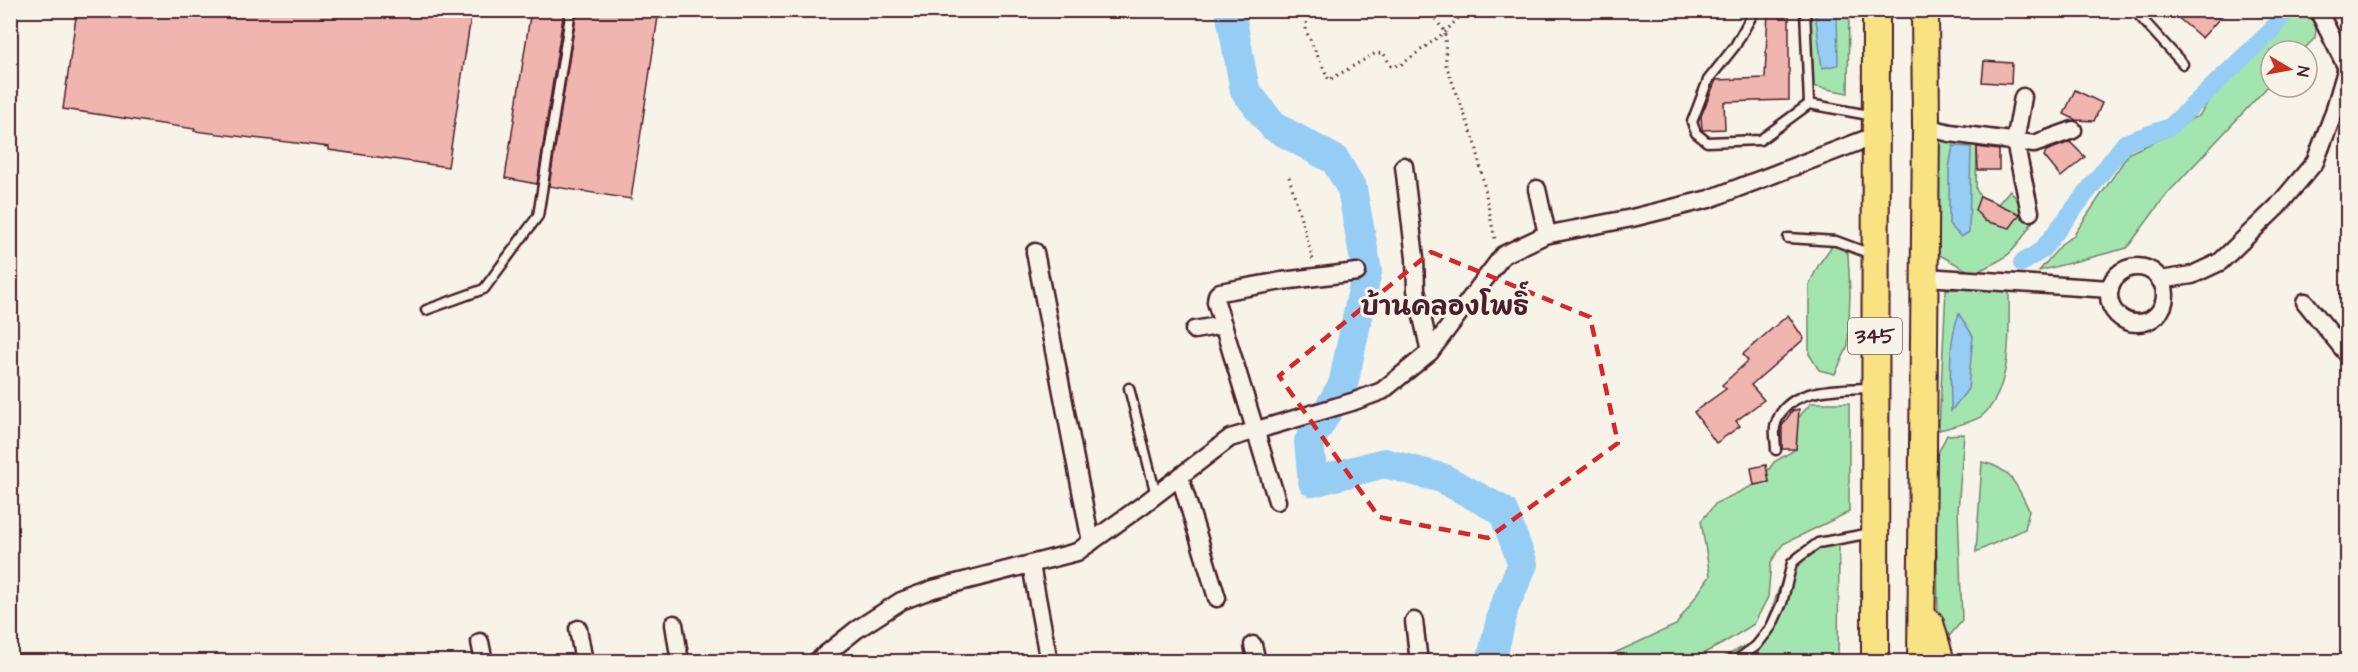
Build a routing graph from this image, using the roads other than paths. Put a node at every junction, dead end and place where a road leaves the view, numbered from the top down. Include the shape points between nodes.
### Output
1 (571, 10) edge
2 (1755, 10) edge
3 (1805, 10) edge
4 (1876, 10) edge
5 (2134, 10) edge
6 (2318, 10) edge
7 (1929, 14) edge
8 (2183, 64) dead end
9 (2347, 65) edge
10 (2023, 97) dead end
11 (1809, 104) junction
12 (1874, 126) junction
13 (1938, 130) junction
14 (2073, 130) dead end
15 (2015, 142) junction
16 (1404, 166) dead end
17 (1537, 189) dead end
18 (2030, 212) dead end
19 (1547, 234) junction
20 (1788, 238) dead end
21 (1035, 252) dead end
22 (1875, 255) junction
23 (1357, 272) dead end
24 (1925, 277) junction
25 (2160, 279) junction
26 (2110, 289) junction
27 (2305, 302) dead end
28 (426, 310) dead end
29 (1223, 325) junction
30 (1194, 330) dead end
31 (1430, 352) junction
32 (2348, 355) edge
33 (1129, 388) dead end
34 (1875, 388) junction
35 (1255, 430) junction
36 (1776, 450) dead end
37 (1180, 477) junction
38 (1156, 495) junction
39 (1277, 501) dead end
40 (1875, 532) junction
41 (1091, 542) junction
42 (1031, 565) junction
43 (1922, 591) junction
44 (1217, 598) dead end
45 (1414, 621) dead end
46 (675, 624) dead end
47 (578, 629) dead end
48 (480, 642) dead end
49 (484, 662) edge
50 (584, 662) edge
51 (680, 662) edge
52 (816, 662) edge
53 (1049, 662) edge
54 (1419, 662) edge
55 (1734, 662) edge
56 (1875, 662) edge
57 (1921, 662) edge
58 (1941, 662) edge

1 - 28 lane via 538,216 484,289
2 - 11 lane via 1736,46 1708,80 1692,122 1696,134 1713,142 1760,140
3 - 11 lane
4 - 12 main road, 345
5 - 8 lane
6 - 9 street
7 - 13 main road, 345
9 - 25 street via 2315,162 2277,207 2220,262 2192,275
10 - 15 street
11 - 12 lane
12 - 19 street via 1709,199
12 - 22 main road, 345
13 - 15 street
13 - 24 main road, 345
14 - 15 street via 2034,144
15 - 18 street
16 - 31 street via 1416,290
17 - 19 street
19 - 31 street via 1503,255
20 - 22 lane via 1836,242
21 - 41 street
22 - 34 main road, 345
23 - 29 street via 1220,292 1216,302
24 - 26 street
24 - 43 main road, 345
25 - 26 street via 2146,268 2128,269 2120,273
25 - 26 street via 2163,305 2143,322 2134,323 2118,315
27 - 32 street
29 - 30 street
29 - 35 street
31 - 35 street via 1382,391
33 - 38 lane
34 - 36 lane via 1821,390 1793,402 1782,411 1775,428
34 - 40 main road, 345
35 - 37 street via 1230,438
35 - 39 street
37 - 38 street
37 - 44 street
38 - 41 street
40 - 55 lane via 1818,543 1792,563 1782,603 1770,627 1756,646
40 - 56 main road, 345
41 - 42 street via 1077,552
42 - 52 street via 933,589 901,601
42 - 53 street
43 - 57 main road, 345
43 - 58 main road
45 - 54 street
46 - 51 street
47 - 50 street
48 - 49 street

